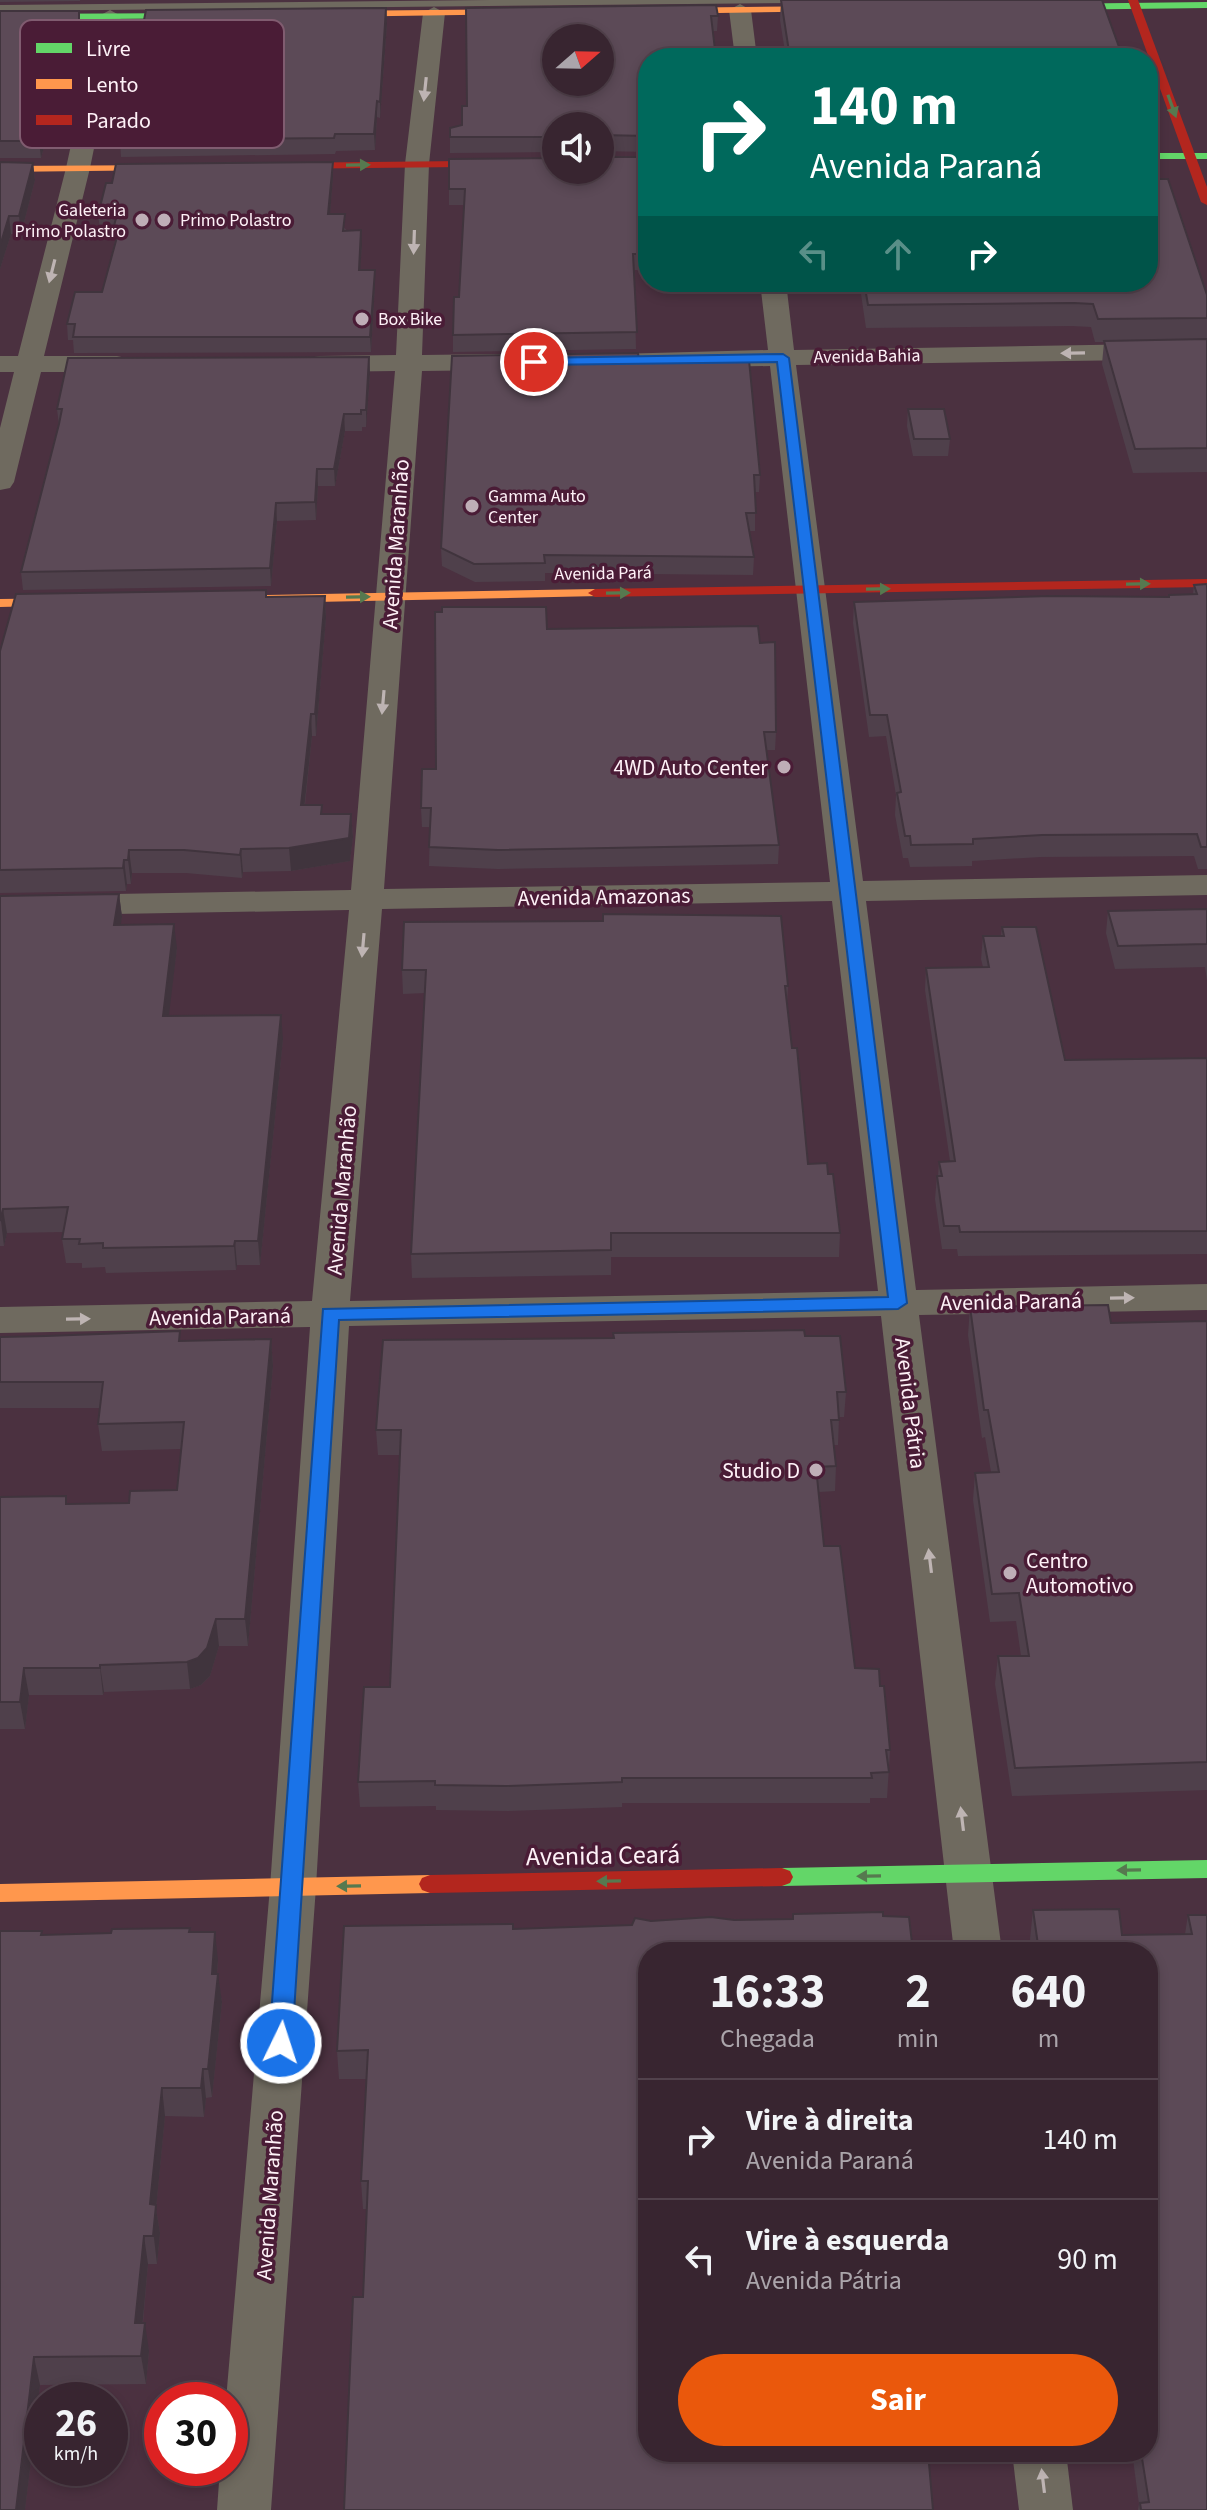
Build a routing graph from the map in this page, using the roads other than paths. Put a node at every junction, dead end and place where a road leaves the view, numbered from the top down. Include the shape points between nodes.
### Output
1 (603, 0) edge
2 (790, 0) edge
3 (575, 2) edge
4 (1135, 3) edge
5 (1207, 5) edge
6 (1025, 7) edge
7 (867, 9) edge
8 (0, 10) edge
9 (740, 10) junction
10 (434, 13) junction
11 (110, 16) junction
12 (109, 20) edge
13 (745, 48) edge
14 (1154, 48) edge
15 (1158, 58) edge
16 (82, 148) edge
17 (1158, 156) edge
18 (1199, 156) edge
19 (542, 163) edge
20 (417, 164) junction
21 (263, 166) edge
22 (186, 167) edge
23 (78, 168) junction
24 (0, 169) edge
25 (1207, 202) edge
26 (774, 292) edge
27 (1207, 351) edge
28 (783, 358) junction
29 (565, 361) edge
30 (534, 362) edge
31 (409, 363) junction
32 (0, 364) edge
33 (29, 364) junction
34 (140, 364) edge
35 (298, 364) edge
36 (0, 482) edge
37 (1207, 583) edge
38 (811, 590) junction
39 (392, 597) junction
40 (251, 599) edge
41 (94, 602) edge
42 (0, 603) edge
43 (1207, 885) edge
44 (848, 891) junction
45 (367, 900) junction
46 (0, 906) edge
47 (1207, 1297) edge
48 (898, 1303) junction
49 (330, 1314) junction
50 (0, 1320) edge
51 (1207, 1869) edge
52 (969, 1874) junction
53 (293, 1887) junction
54 (0, 1893) edge
55 (977, 1942) edge
56 (1040, 2462) edge
57 (244, 2510) edge
58 (1046, 2510) edge

1 - 3 lane
2 - 3 lane
3 - 8 lane
3 - 9 lane
4 - 5 street
4 - 6 street
4 -> 14 street
7 - 9 street
8 - 11 street
9 - 10 street
9 - 13 street
10 - 11 street
10 -> 20 street, Avenida Maranhão
11 - 12 street
15 -> 18 street
16 - 23 street
17 - 18 street
18 - 25 street
19 - 20 street
21 -> 20 street
20 -> 31 street, Avenida Maranhão
22 - 23 street
23 - 24 street
23 -> 33 street
26 - 28 street, Avenida Pátria
27 -> 28 street, Avenida Bahia
28 - 29 street, Avenida Bahia
28 - 38 street, Avenida Pátria
30 - 31 street
31 - 35 street
31 - 39 street, Avenida Maranhão
32 - 33 street
33 - 34 street
33 - 36 street
38 -> 37 street, Avenida Pará
39 -> 38 street, Avenida Pará
38 - 44 street, Avenida Pátria
40 -> 39 street, Avenida Pará
39 -> 45 street, Avenida Maranhão
41 - 42 street
43 - 44 street, Avenida Amazonas
44 - 45 street, Avenida Amazonas
44 - 48 street, Avenida Pátria
45 - 46 street, Avenida Amazonas
45 -> 49 street, Avenida Maranhão
48 -> 47 street, Avenida Paraná
48 - 49 street, Avenida Paraná
52 -> 48 street, Avenida Pátria
50 -> 49 street, Avenida Paraná
49 - 53 street, Avenida Maranhão
51 -> 52 street, Avenida Ceará
52 -> 53 street, Avenida Ceará
52 - 55 street, Avenida Pátria
53 - 54 street, Avenida Ceará
53 - 57 street, Avenida Maranhão
58 -> 56 street

